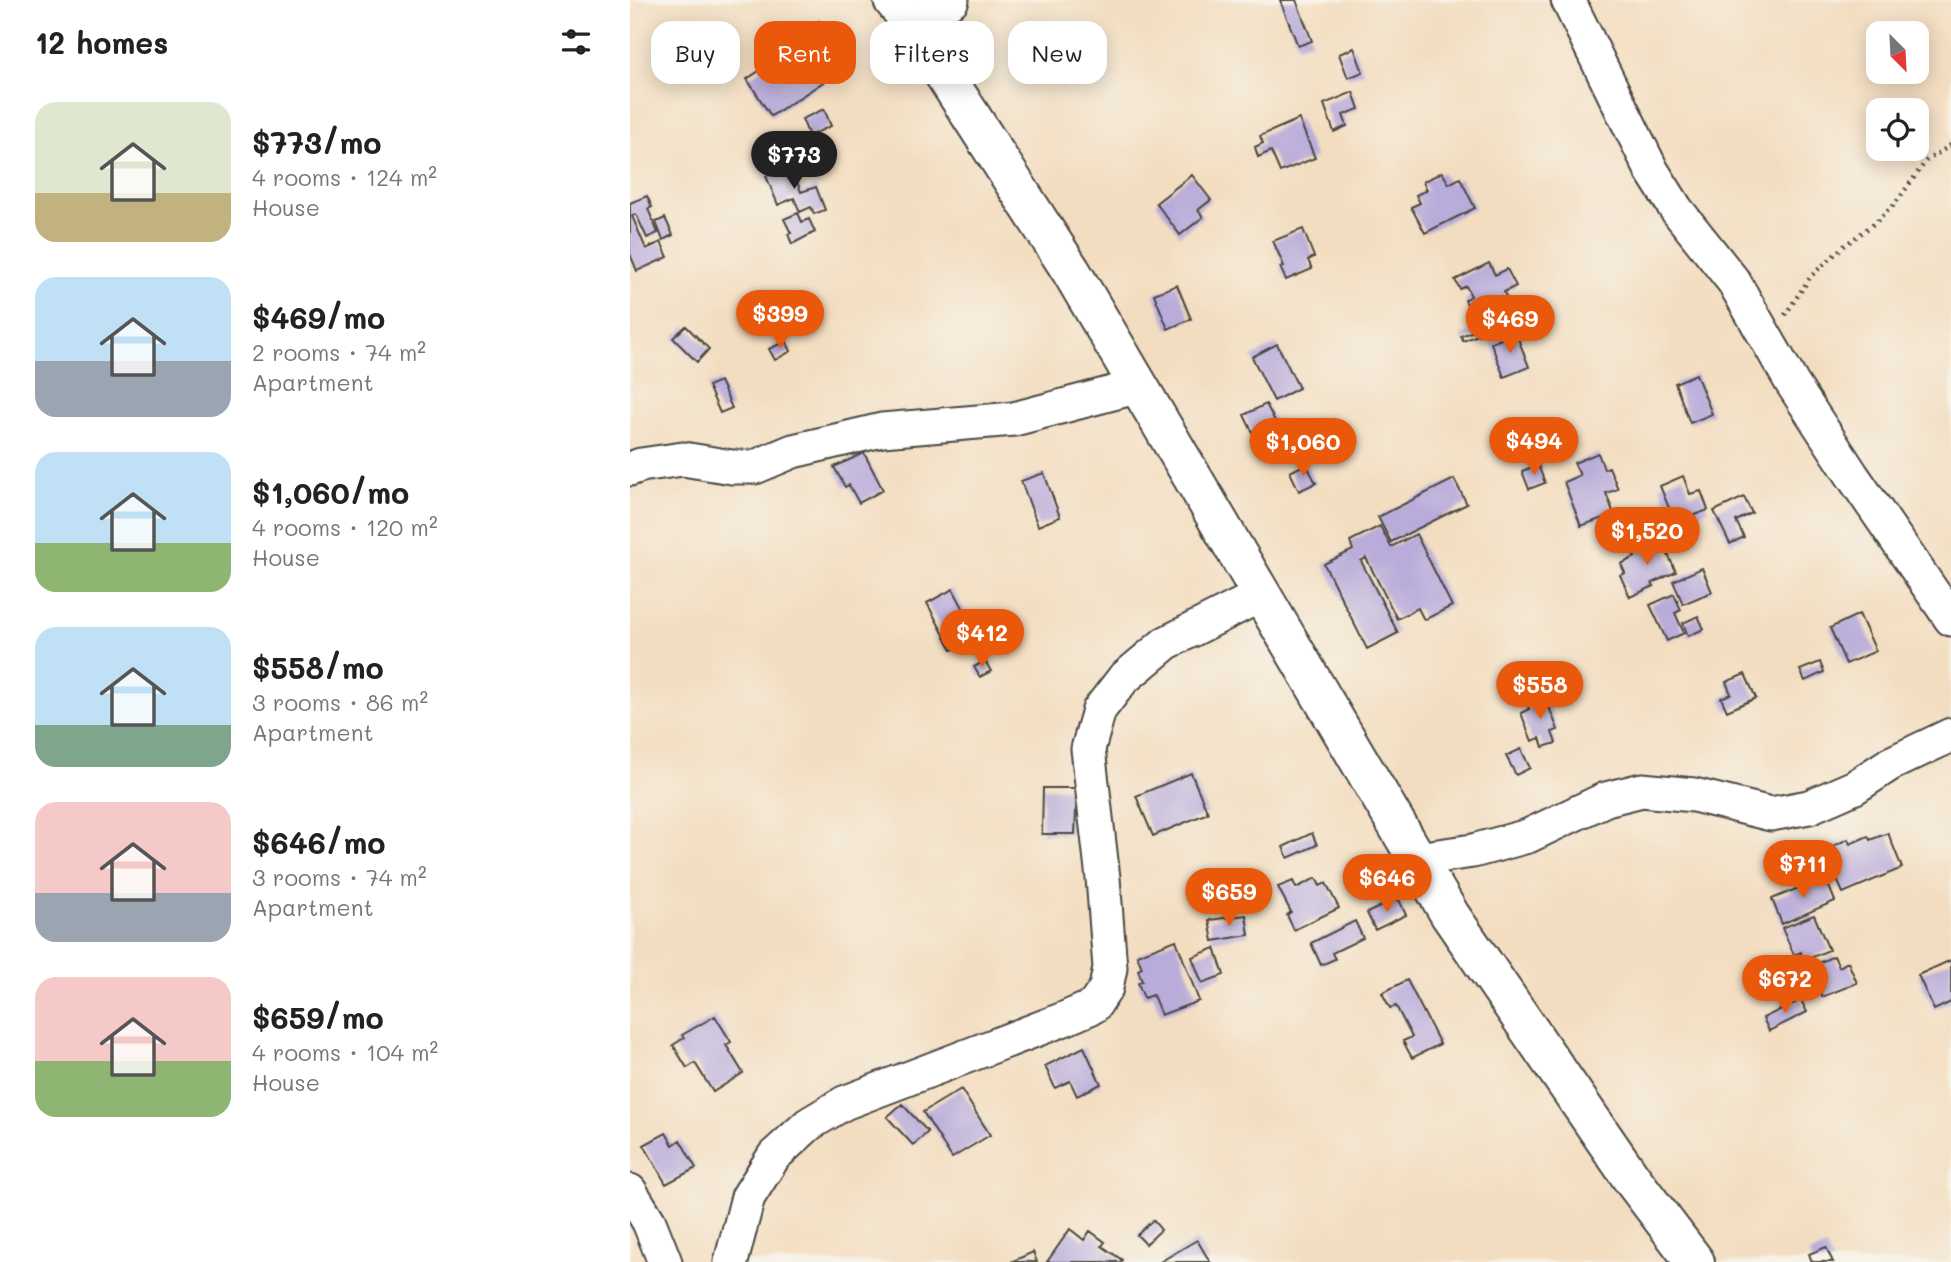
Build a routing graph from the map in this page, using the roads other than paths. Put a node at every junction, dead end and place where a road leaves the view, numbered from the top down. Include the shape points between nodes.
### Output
1 (952, 0) edge
2 (1569, 0) edge
3 (901, 10) edge
4 (1139, 386) junction
5 (630, 469) edge
6 (1261, 595) junction
7 (1951, 619) edge
8 (1951, 735) edge
9 (1417, 859) junction
10 (630, 1191) edge
11 (665, 1262) edge
12 (732, 1262) edge
13 (1695, 1262) edge

1 - 3 street
2 - 7 street via 1652,171 1734,282 1792,383
3 - 4 main road via 1071,271
4 - 5 street via 1014,419 882,430 793,451 755,467 683,459
4 - 6 main road
6 - 9 main road
6 - 12 street via 1166,643 1123,679 1099,710 1088,749 1110,968 1107,988 1094,1006 844,1103 809,1124 774,1156 748,1197
8 - 9 street via 1809,807 1771,814 1694,794 1642,790 1606,799 1528,836 1474,851
9 - 13 main road via 1450,915 1632,1179
10 - 11 street

